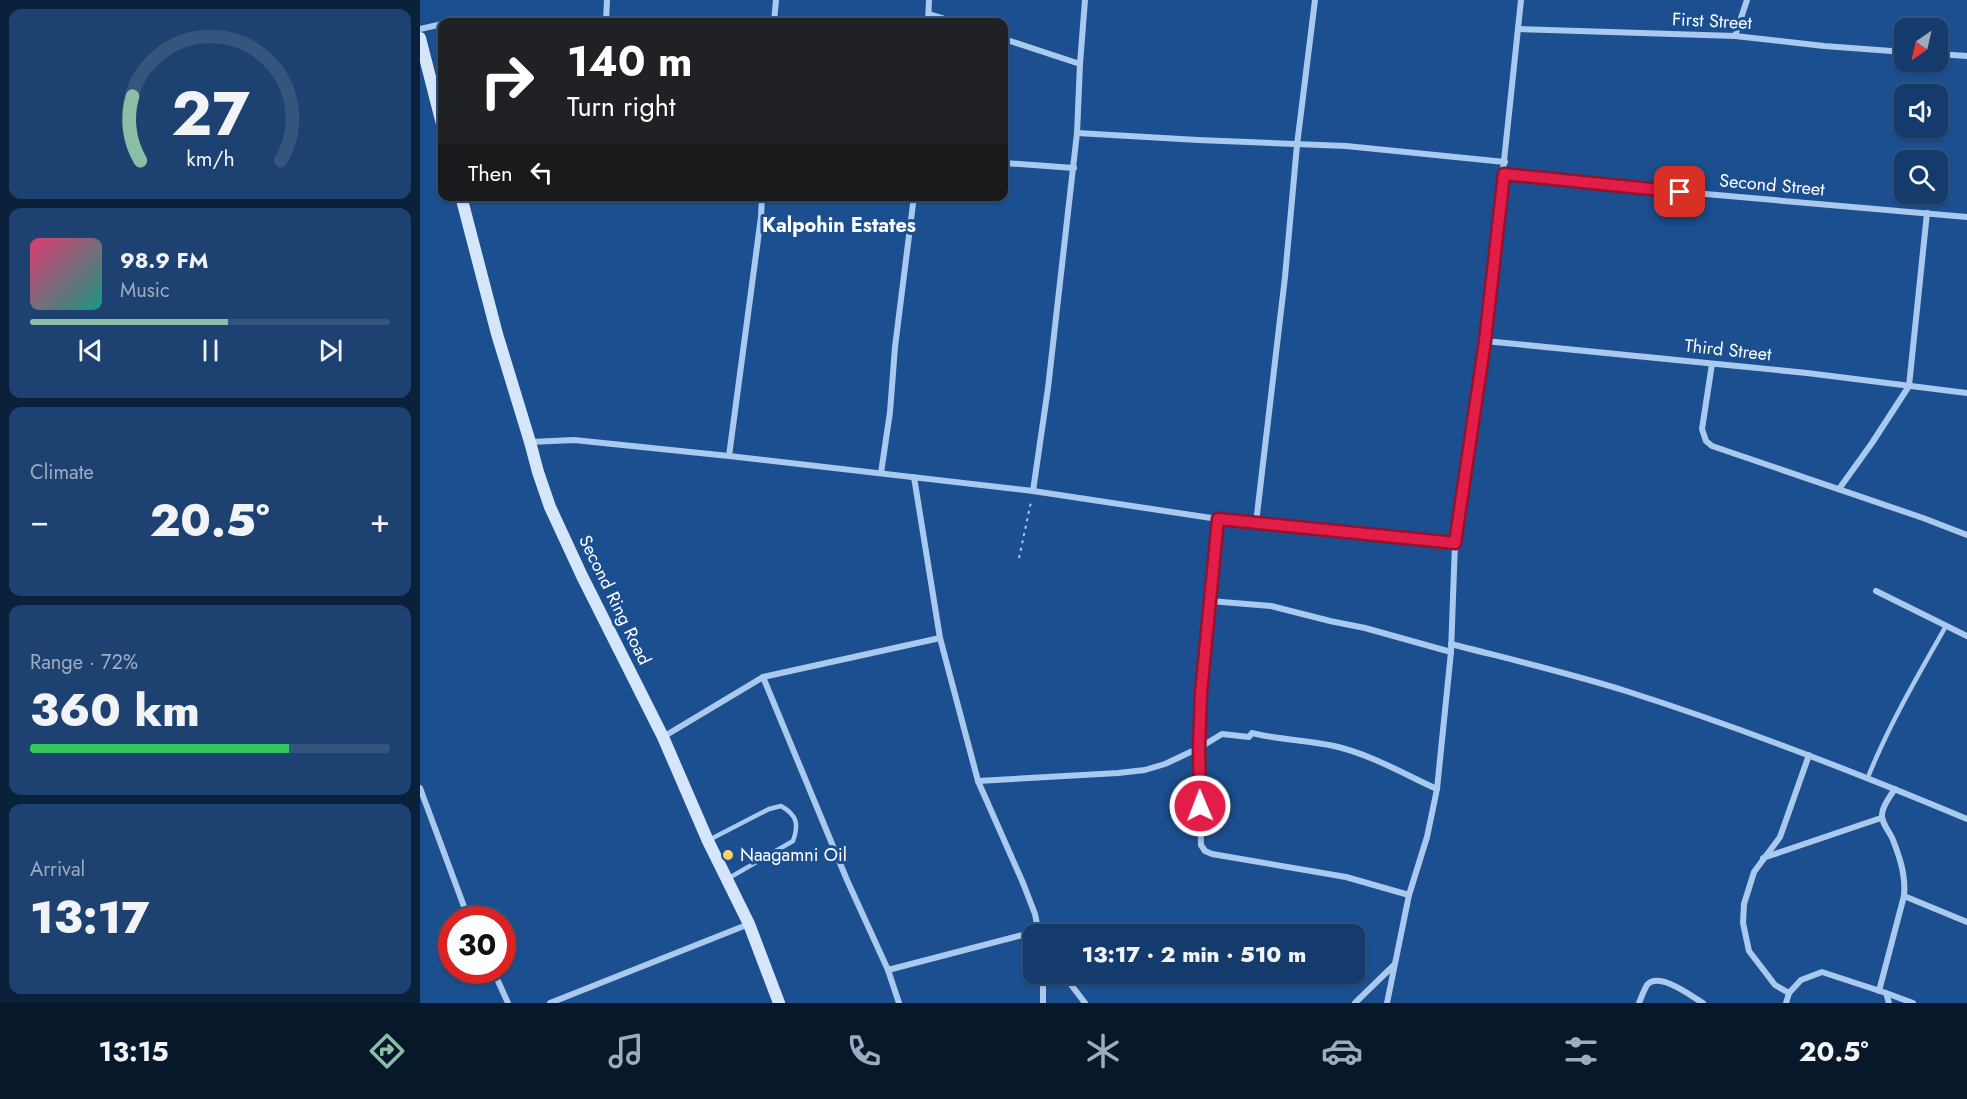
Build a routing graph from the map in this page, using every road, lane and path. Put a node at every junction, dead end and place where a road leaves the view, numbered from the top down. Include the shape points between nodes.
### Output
1 (607, 0) edge
2 (776, 0) edge
3 (929, 0) edge
4 (1085, 0) edge
5 (1315, 0) edge
6 (1521, 0) edge
7 (1747, 0) edge
8 (929, 14) junction
9 (606, 18) edge
10 (774, 18) edge
11 (928, 18) edge
12 (942, 18) edge
13 (438, 25) edge
14 (420, 29) edge
15 (1518, 29) junction
16 (1735, 36) junction
17 (420, 38) edge
18 (1008, 40) edge
19 (1894, 51) edge
20 (1948, 55) edge
21 (1967, 57) edge
22 (1080, 64) junction
23 (438, 108) edge
24 (1077, 133) junction
25 (1297, 144) junction
26 (1505, 162) junction
27 (1008, 163) edge
28 (1074, 168) junction
29 (1504, 174) junction
30 (462, 201) edge
31 (762, 201) edge
32 (913, 201) edge
33 (1927, 213) junction
34 (1967, 217) edge
35 (1485, 341) junction
36 (1712, 364) junction
37 (1909, 386) junction
38 (1967, 393) edge
39 (530, 442) junction
40 (729, 456) junction
41 (881, 473) junction
42 (914, 477) junction
43 (1839, 489) junction
44 (1033, 491) junction
45 (1218, 519) junction
46 (1256, 523) junction
47 (1967, 535) edge
48 (1455, 543) junction
49 (1019, 558) dead end
50 (1876, 591) dead end
51 (1210, 601) junction
52 (1946, 626) junction
53 (1967, 636) edge
54 (940, 638) junction
55 (1451, 648) junction
56 (763, 677) junction
57 (663, 737) junction
58 (1199, 748) junction
59 (1809, 755) junction
60 (1868, 777) junction
61 (978, 781) junction
62 (420, 788) edge
63 (1437, 789) junction
64 (1895, 789) junction
65 (1881, 818) junction
66 (1967, 819) edge
67 (708, 841) junction
68 (1763, 858) junction
69 (727, 880) junction
70 (1409, 895) junction
71 (1904, 896) junction
72 (464, 906) edge
73 (1967, 922) edge
74 (749, 924) junction
75 (1037, 924) edge
76 (1023, 937) edge
77 (1394, 965) junction
78 (888, 970) junction
79 (499, 984) edge
80 (1043, 984) edge
81 (1071, 984) edge
82 (1883, 992) junction
83 (1789, 993) junction
84 (508, 1003) edge
85 (550, 1003) edge
86 (779, 1003) edge
87 (899, 1003) edge
88 (1043, 1003) edge
89 (1085, 1003) edge
90 (1355, 1003) edge
91 (1388, 1003) edge
92 (1639, 1003) edge
93 (1703, 1003) edge
94 (1786, 1003) edge
95 (1889, 1003) edge
96 (1913, 1003) edge

1 - 9 street
2 - 10 street
3 - 8 street
4 - 22 street
5 - 25 street
6 - 15 street
7 - 16 street
8 - 11 street
8 - 12 street
13 - 14 street
15 - 16 street, First Street
15 - 26 street
16 - 19 street, First Street
17 - 23 street
18 - 22 street
20 - 21 street
22 - 24 street
24 - 25 street
24 - 28 street
25 - 26 street
25 - 46 street
26 - 29 street
27 - 28 street
28 - 44 street
29 - 33 street, Second Street
29 - 35 street
30 - 39 street, Second Ring Road
31 - 40 street
32 - 41 street
33 - 34 street, Second Street
33 - 37 street
35 - 36 street, Third Street
35 - 48 street
36 - 37 street, Third Street
36 - 43 street via 1702,429 1706,441 1719,449
37 - 38 street, Third Street
37 - 43 street
39 - 40 street via 574,440
39 - 57 street, Second Ring Road via 550,507
40 - 41 street
41 - 42 street
42 - 44 street
42 - 54 street
43 - 47 street
44 - 45 street
44 - 49 path
45 - 46 street
45 - 51 street
46 - 48 street
48 - 55 street
50 - 52 street
51 - 55 street via 1271,606
51 - 58 street
52 - 53 street
52 - 60 lane
54 - 56 street
54 - 61 street
55 - 59 street via 1550,669 1626,691
55 - 63 street
56 - 57 street
56 - 78 street
57 - 67 street, Second Ring Road
58 - 61 street via 1145,770
58 - 63 street via 1222,734 1249,737 1252,733 1308,741 1360,754
58 - 70 street via 1201,845 1205,851 1346,877
59 - 60 street
59 - 68 street via 1780,837
60 - 64 street
61 - 75 street
62 - 72 street
63 - 70 street
64 - 65 street
64 - 66 street
65 - 68 street
65 - 71 street via 1900,863
67 - 69 street, Second Ring Road
67 - 69 lane via 781,806 790,811 796,822 793,841
68 - 83 street via 1744,904 1743,923 1749,951 1775,985
69 - 74 street, Second Ring Road
70 - 77 street
71 - 73 street
71 - 82 street
74 - 85 street
74 - 86 street, Second Ring Road
76 - 78 street
77 - 90 street
77 - 91 street
78 - 87 street
79 - 84 street
80 - 88 street
81 - 89 street
82 - 83 street via 1822,972 1801,980
82 - 95 street
82 - 96 street
83 - 94 street
92 - 93 street via 1648,984 1657,980 1670,983

